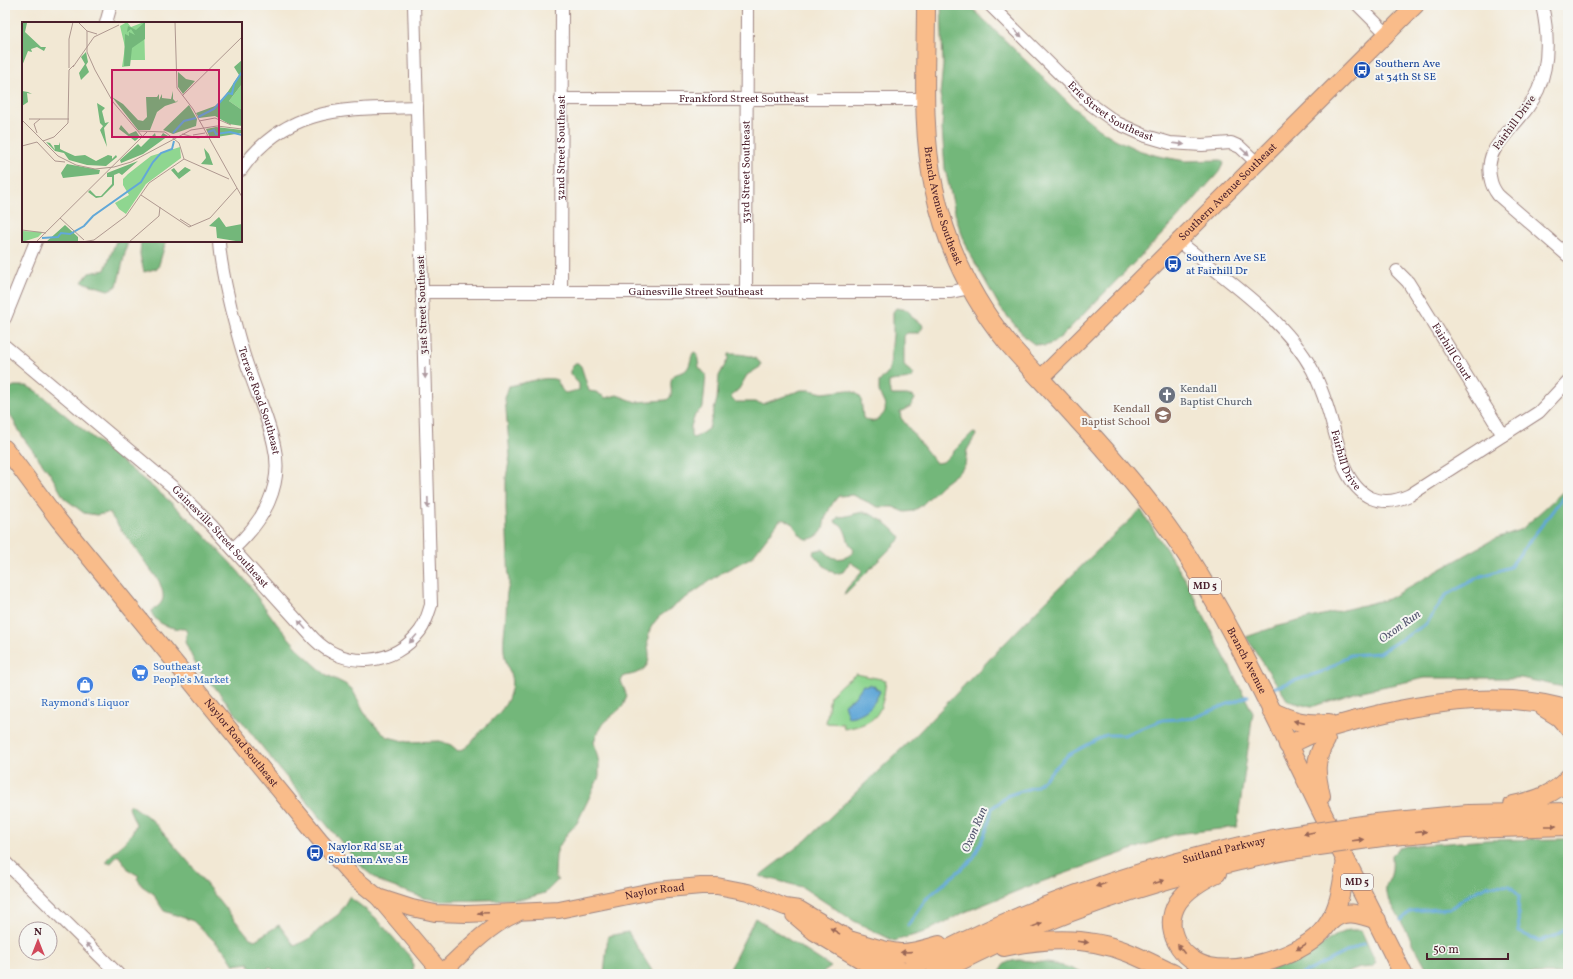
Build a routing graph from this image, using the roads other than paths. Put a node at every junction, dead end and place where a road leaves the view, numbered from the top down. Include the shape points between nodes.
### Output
1 (111, 5) edge
2 (414, 5) edge
3 (562, 5) edge
4 (747, 5) edge
5 (926, 5) edge
6 (990, 5) edge
7 (1358, 5) edge
8 (1416, 5) edge
9 (1542, 5) edge
10 (106, 22) edge
11 (1387, 34) junction
12 (561, 99) junction
13 (747, 99) junction
14 (926, 99) junction
15 (417, 107) junction
16 (1256, 163) junction
17 (242, 169) edge
18 (1178, 241) junction
19 (36, 242) edge
20 (219, 242) edge
21 (1568, 256) edge
22 (1397, 271) dead end
23 (970, 288) junction
24 (422, 292) junction
25 (561, 292) junction
26 (746, 292) junction
27 (5, 318) edge
28 (5, 346) edge
29 (1040, 379) junction
30 (1568, 381) edge
31 (1503, 435) junction
32 (5, 448) edge
33 (233, 549) junction
34 (431, 605) joint
35 (1538, 703) junction
36 (1568, 710) edge
37 (1271, 711) junction
38 (1352, 722) junction
39 (1568, 728) edge
40 (1326, 740) junction
41 (1291, 750) junction
42 (1568, 778) edge
43 (1568, 812) edge
44 (1468, 814) junction
45 (1328, 825) junction
46 (1568, 826) edge
47 (1379, 830) junction
48 (1287, 844) junction
49 (1249, 859) junction
50 (1346, 861) junction
51 (5, 862) edge
52 (378, 898) junction
53 (785, 907) junction
54 (522, 912) junction
55 (1376, 920) junction
56 (1330, 922) junction
57 (984, 932) junction
58 (852, 941) junction
59 (976, 953) junction
60 (442, 973) edge
61 (905, 973) edge
62 (1400, 973) edge
63 (118, 974) edge
64 (884, 974) edge
65 (935, 974) edge
66 (1174, 974) edge

1 - 10 street
2 - 15 street, 31st Street Southeast
3 - 12 street, 32nd Street Southeast
4 - 13 street, 33rd Street Southeast
5 - 14 highway, Branch Avenue Southeast
6 -> 16 street, Erie Street Southeast via 1082,97 1117,123 1170,143 1232,143 1240,147
7 - 11 street
8 - 11 main road, Southern Avenue Southeast
9 - 21 street, Fairhill Drive via 1547,55 1539,88 1525,113 1494,149 1489,169 1491,182 1498,195
11 - 16 main road, Southern Avenue Southeast
12 - 13 street, Frankford Street Southeast
12 - 25 street, 32nd Street Southeast
13 - 14 street, Frankford Street Southeast
13 - 26 street, 33rd Street Southeast
14 - 23 highway, Branch Avenue Southeast via 926,131 933,187 944,227
15 - 17 street via 338,111 310,117 271,138
15 - 24 street, 31st Street Southeast
16 - 18 main road, Southern Avenue Southeast
18 - 29 main road, Southern Avenue Southeast
18 - 31 street, Fairhill Drive via 1284,328 1299,348 1313,371 1324,397 1348,474 1356,487 1369,498 1388,502 1410,495
19 - 27 street
20 - 33 street, Terrace Road Southeast via 222,272 236,327 274,445 277,464 270,501 252,530
22 - 31 street, Fairhill Court via 1408,282
23 - 26 street, Gainesville Street Southeast via 951,292
23 - 29 highway, Branch Avenue Southeast via 1006,341
24 - 25 street, Gainesville Street Southeast
24 -> 34 street, 31st Street Southeast
25 - 26 street, Gainesville Street Southeast
28 - 33 street, Gainesville Street Southeast via 174,488
29 - 37 highway, Branch Avenue / MD 5 via 1106,451 1166,526 1198,574
30 - 31 street, Fairhill Drive via 1539,412
32 - 52 main road, Naylor Road Southeast via 57,518 320,840 352,876
34 -> 33 street, Gainesville Street Southeast via 421,630 402,649 380,659 350,660 328,651 318,643
35 - 36 highway
35 - 38 highway via 1499,700 1454,702
35 - 39 highway via 1559,717
38 -> 37 highway via 1302,723
37 - 41 highway, Branch Avenue / MD 5
38 - 40 highway
38 - 41 highway via 1322,730
40 - 41 highway
40 - 45 highway via 1319,753 1316,768
41 - 45 highway, Branch Avenue / MD 5
42 - 44 highway via 1556,790 1539,798
43 - 44 highway, Suitland Parkway
44 - 47 highway, Suitland Parkway
45 - 50 highway, Branch Avenue / MD 5
47 -> 46 highway, Suitland Parkway
47 - 48 highway, Suitland Parkway, bridge
48 - 49 highway, Suitland Parkway
48 -> 57 highway, Suitland Parkway via 1208,854 1124,878 1041,907
56 -> 49 highway via 1315,938 1297,950 1274,960 1250,966 1209,967 1186,955 1173,935 1172,918 1177,903 1196,884
59 -> 49 highway, Suitland Parkway via 1024,930 1102,900 1166,880
50 - 55 highway, Branch Avenue / MD 5
50 - 56 highway via 1339,899
63 -> 51 street
54 -> 52 main road, Naylor Road via 435,913
52 - 60 main road, Naylor Road Southeast
53 - 54 main road, Naylor Road via 748,892 717,886 701,886 657,890 559,910
58 -> 53 main road, Naylor Road via 799,909
53 - 64 main road, Naylor Road via 814,932
54 - 60 main road via 505,919 491,929
55 - 56 highway via 1352,913 1337,916
55 - 62 highway, Branch Avenue / MD 5
57 -> 58 highway via 922,950 905,952 888,951
57 - 61 highway, Suitland Parkway
58 - 61 main road, Naylor Road
59 - 65 highway, Suitland Parkway
59 -> 66 highway via 1037,941 1075,941 1115,948

